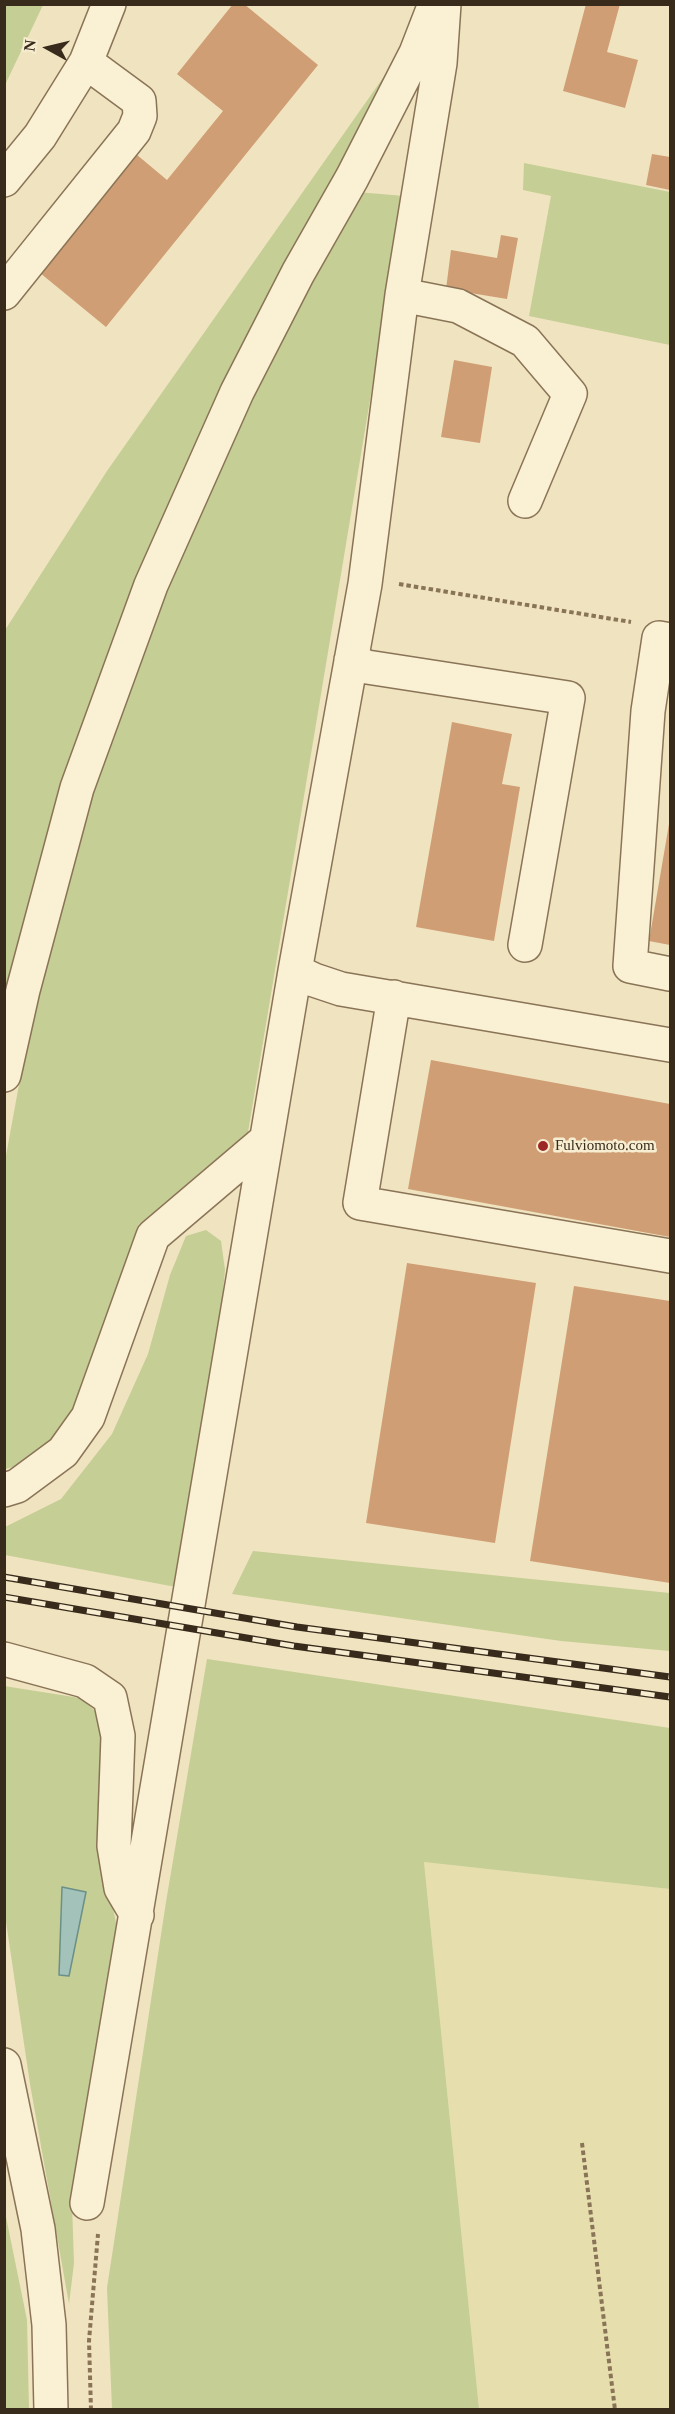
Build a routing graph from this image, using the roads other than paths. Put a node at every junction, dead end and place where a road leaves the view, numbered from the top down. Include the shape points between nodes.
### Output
1 (108, 4) edge
2 (435, 4) edge
3 (444, 4) edge
4 (86, 62) junction
5 (4, 180) edge
6 (4, 293) edge
7 (402, 295) junction
8 (525, 501) dead end
9 (670, 640) edge
10 (351, 660) junction
11 (525, 945) dead end
12 (295, 971) junction
13 (670, 974) edge
14 (394, 997) junction
15 (670, 1045) edge
16 (4, 1075) edge
17 (266, 1140) junction
18 (670, 1256) edge
19 (4, 1490) edge
20 (4, 1659) edge
21 (142, 1920) junction
22 (4, 2065) edge
23 (87, 2203) dead end
24 (51, 2409) edge

1 - 4 street
2 - 16 street via 416,53 237,392 151,585 77,788
3 - 7 street via 440,63
4 - 5 street via 40,136
4 - 6 street via 139,101 140,116 134,131
7 - 8 street via 458,306 525,340 570,394
7 - 10 street via 365,584
9 - 13 street via 659,638 648,711 630,966
10 - 11 street via 367,668 568,698
10 - 12 street
12 - 14 street via 341,989
12 - 17 street
14 - 15 street
14 - 18 street via 360,1203
17 - 19 street via 153,1236 88,1417 63,1452 17,1486
17 - 21 street
20 - 21 street via 85,1680 110,1698 118,1736 114,1846 121,1888
21 - 23 street
22 - 24 street via 38,2229 50,2325

